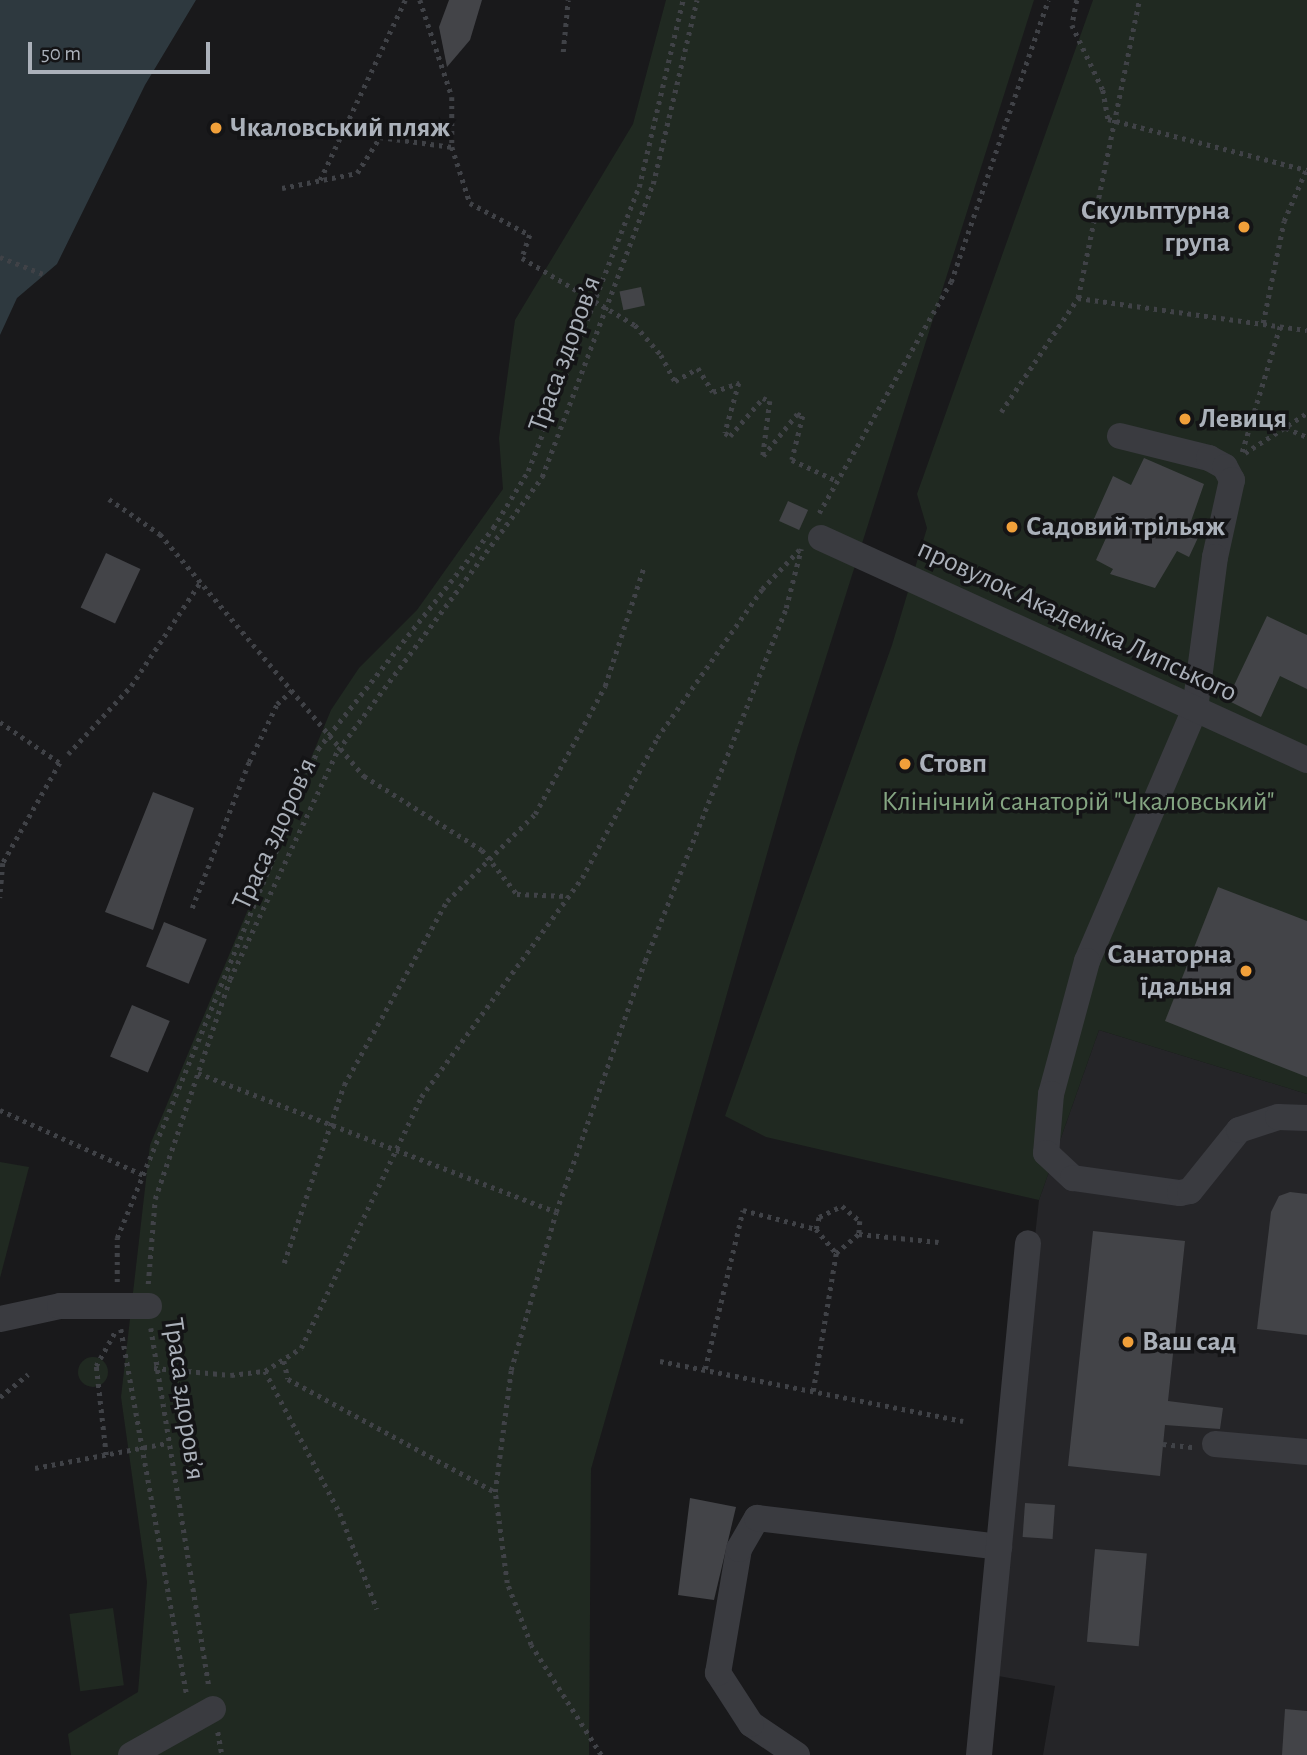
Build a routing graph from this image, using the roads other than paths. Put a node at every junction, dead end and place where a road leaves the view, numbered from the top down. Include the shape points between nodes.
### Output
1 (1120, 436) dead end
2 (811, 536) road end
3 (1195, 709) junction
4 (1307, 760) edge
5 (1307, 1118) edge
6 (1028, 1243) dead end
7 (149, 1306) road end
8 (0, 1319) edge
9 (1215, 1444) dead end
10 (1307, 1452) edge
11 (999, 1547) junction
12 (202, 1715) road end
13 (131, 1755) edge
14 (797, 1755) edge
15 (979, 1755) edge

1 - 3 street via 1209,458 1226,467 1232,480
2 - 3 street, провулок Академіка Липського
3 - 4 street, провулок Академіка Липського
3 - 5 street via 1087,961 1051,1094 1046,1153 1073,1178 1180,1193 1190,1191 1238,1130 1278,1117
6 - 11 street
7 - 8 street via 60,1306
9 - 10 street
11 - 14 street via 757,1518 739,1549 718,1673 751,1724
11 - 15 street
12 - 13 street

